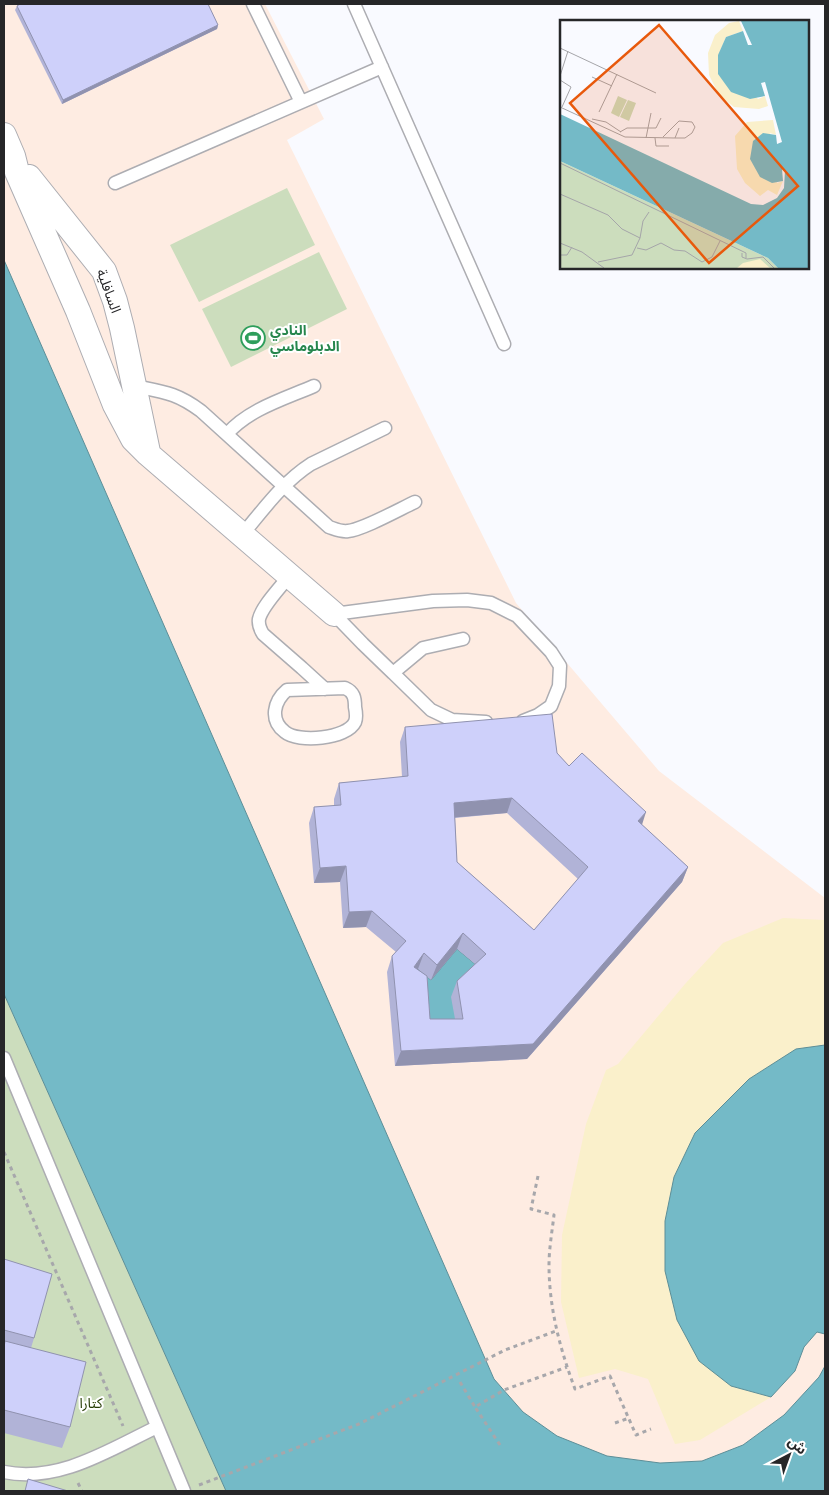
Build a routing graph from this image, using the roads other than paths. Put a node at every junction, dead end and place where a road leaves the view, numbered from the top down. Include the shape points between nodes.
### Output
1 (253, 4) edge
2 (354, 4) edge
3 (382, 67) junction
4 (301, 102) junction
5 (8, 145) edge
6 (115, 183) dead end
7 (115, 301) junction
8 (78, 311) junction
9 (504, 344) dead end
10 (135, 386) junction
11 (314, 386) dead end
12 (385, 428) dead end
13 (227, 434) junction
14 (148, 454) junction
15 (284, 486) junction
16 (415, 502) dead end
17 (242, 536) junction
18 (289, 576) junction
19 (334, 614) junction
20 (463, 639) dead end
21 (393, 673) junction
22 (324, 689) junction
23 (495, 723) edge
24 (512, 724) edge
25 (4, 1058) edge
26 (157, 1427) junction
27 (4, 1472) edge
28 (184, 1491) edge

1 - 4 lane
2 - 3 lane
3 - 4 lane
3 - 9 lane
4 - 6 lane
5 - 7 street, السافلية via 104,271
5 - 8 street, السافلية
7 - 8 street via 98,312
7 - 10 street, السافلية
8 - 14 street, السافلية via 115,406 133,438
10 - 13 lane via 186,400
10 - 14 street, السافلية
11 - 13 lane via 252,413
12 - 15 lane via 311,464
13 - 15 lane
14 - 17 street, السافلية
15 - 16 lane via 339,531 350,531
15 - 17 lane
17 - 18 street, السافلية
18 - 19 street, السافلية
18 - 22 lane via 262,613 260,629
19 - 21 lane
19 - 24 lane via 467,600 492,603 517,616 560,666 551,706 538,715
20 - 21 lane via 423,648
21 - 23 lane via 431,710 452,720
22 - 22 lane via 287,690 280,695 274,710 276,722 285,733 307,738 345,733 355,723 351,691 345,688
25 - 26 lane
26 - 27 lane via 61,1470 41,1474
26 - 28 lane

